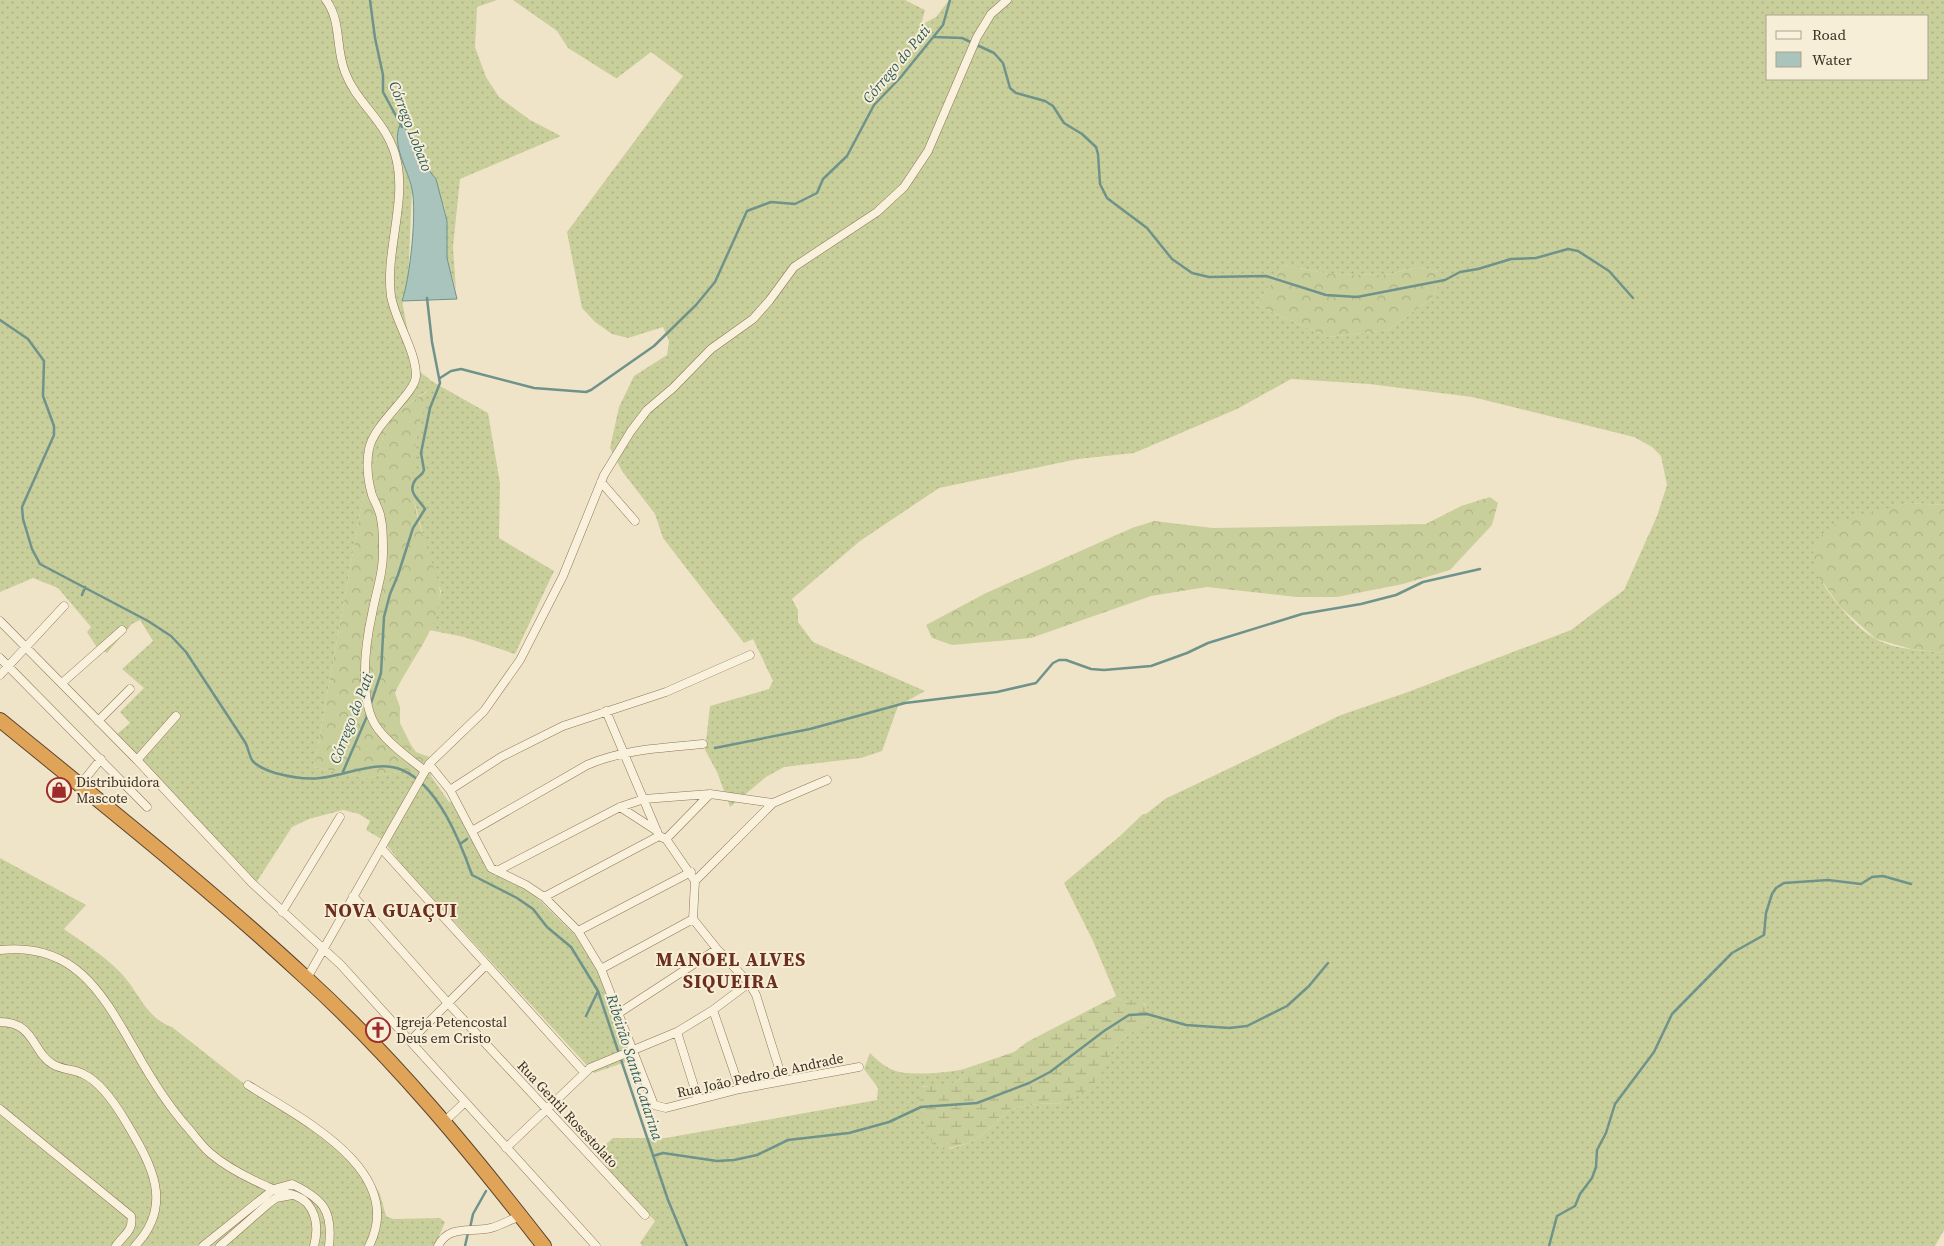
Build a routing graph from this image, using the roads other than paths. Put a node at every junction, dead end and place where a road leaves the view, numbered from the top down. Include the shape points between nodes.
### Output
1 (326, 0) edge
2 (1007, 0) edge
3 (601, 482) junction
4 (635, 521) dead end
5 (64, 606) dead end
6 (0, 621) edge
7 (122, 630) dead end
8 (25, 646) junction
9 (750, 655) dead end
10 (0, 658) edge
11 (8, 665) junction
12 (0, 675) edge
13 (62, 683) junction
14 (130, 689) dead end
15 (606, 710) junction
16 (176, 716) dead end
17 (0, 720) edge
18 (98, 721) junction
19 (703, 744) dead end
20 (624, 752) junction
21 (101, 759) junction
22 (137, 760) junction
23 (425, 770) junction
24 (827, 780) dead end
25 (80, 785) junction
26 (450, 790) junction
27 (710, 794) junction
28 (644, 799) junction
29 (773, 803) junction
30 (147, 807) dead end
31 (620, 807) junction
32 (340, 817) dead end
33 (472, 831) junction
34 (661, 835) junction
35 (381, 848) junction
36 (497, 871) junction
37 (691, 872) junction
38 (695, 881) junction
39 (353, 896) junction
40 (544, 897) junction
41 (282, 912) junction
42 (693, 919) junction
43 (578, 931) junction
44 (323, 949) junction
45 (0, 950) edge
46 (718, 950) junction
47 (486, 965) junction
48 (601, 969) junction
49 (307, 978) junction
50 (749, 983) junction
51 (447, 1002) junction
52 (713, 1010) junction
53 (619, 1013) junction
54 (0, 1022) edge
55 (677, 1032) junction
56 (410, 1041) junction
57 (634, 1052) junction
58 (859, 1067) dead end
59 (584, 1072) junction
60 (783, 1081) junction
61 (248, 1085) dead end
62 (740, 1089) junction
63 (698, 1099) junction
64 (464, 1102) junction
65 (546, 1108) junction
66 (0, 1109) edge
67 (444, 1123) junction
68 (506, 1148) junction
69 (274, 1189) junction
70 (292, 1194) junction
71 (645, 1215) dead end
72 (520, 1216) junction
73 (116, 1246) edge
74 (135, 1246) edge
75 (204, 1246) edge
76 (220, 1246) edge
77 (314, 1246) edge
78 (330, 1246) edge
79 (369, 1246) edge
80 (438, 1246) edge
81 (544, 1246) edge
82 (596, 1246) edge

1 - 23 street via 337,22 340,60 347,77 386,133 398,164 395,242 390,266 391,297 416,377 408,393 379,427 369,447 367,467 381,517 383,550 380,586 371,615 365,683 367,704 379,730 405,756
2 - 3 street via 991,14 977,37 928,151 904,187 877,212 794,267 753,319 711,349 647,410 612,459
3 - 4 street
3 - 23 street via 563,576 520,660 484,710
5 - 8 street
6 - 8 street
7 - 13 street
8 - 11 street
8 - 13 street
9 - 15 street via 674,689
10 - 11 street
11 - 12 street
11 - 21 street
13 - 18 street
14 - 18 street
15 - 20 street
15 - 26 street via 563,726 501,757
16 - 22 street
17 - 25 highway
18 - 22 street
19 - 20 street
20 - 28 street
20 - 33 street via 587,765
21 - 25 street
21 - 30 street
22 - 41 street
23 - 26 street
23 - 35 street
24 - 29 street
25 - 49 highway via 210,892
26 - 33 street
27 - 28 street
27 - 29 street
27 - 34 street
28 - 31 street
28 - 34 street
29 - 38 street
31 - 34 street
31 - 36 street
32 - 41 street
33 - 36 street via 491,868
34 - 37 street
34 - 40 street
35 - 39 street
35 - 47 street
36 - 40 street
37 - 38 street
37 - 43 street
38 - 42 street
39 - 44 street
39 - 51 street, Rua Gentil Rosestolato
40 - 43 street
41 - 44 street
42 - 46 street
42 - 48 street
43 - 48 street
44 - 49 street
44 - 56 street
45 - 69 street via 42,952 69,963 86,976 186,1126 211,1154
46 - 50 street
46 - 53 street
47 - 51 street
47 - 59 street
48 - 53 street
49 - 67 highway
50 - 52 street
50 - 60 street
51 - 56 street
51 - 65 street, Rua Gentil Rosestolato
52 - 55 street
52 - 62 street
53 - 57 street
54 - 74 street via 20,1027 54,1065 84,1074 94,1082 118,1109 148,1158 156,1201 148,1231
55 - 57 street
55 - 63 street
56 - 64 street
57 - 59 street
57 - 63 street, Rua João Pedro de Andrade via 651,1102 657,1107 666,1108
58 - 60 street, Rua João Pedro de Andrade
59 - 65 street
60 - 62 street, Rua João Pedro de Andrade
61 - 79 street via 321,1132 345,1150 362,1170 372,1189 376,1208 376,1225
62 - 63 street, Rua João Pedro de Andrade
64 - 67 street
64 - 68 street
65 - 68 street
65 - 71 street, Rua Gentil Rosestolato
66 - 73 street via 131,1216 130,1229
67 - 72 highway
68 - 82 street
69 - 70 street
69 - 75 street
69 - 78 street via 292,1184 319,1199 327,1212
70 - 76 street via 276,1198
70 - 77 street via 307,1204 313,1214 318,1233
72 - 80 street via 490,1228 451,1232
72 - 81 highway

